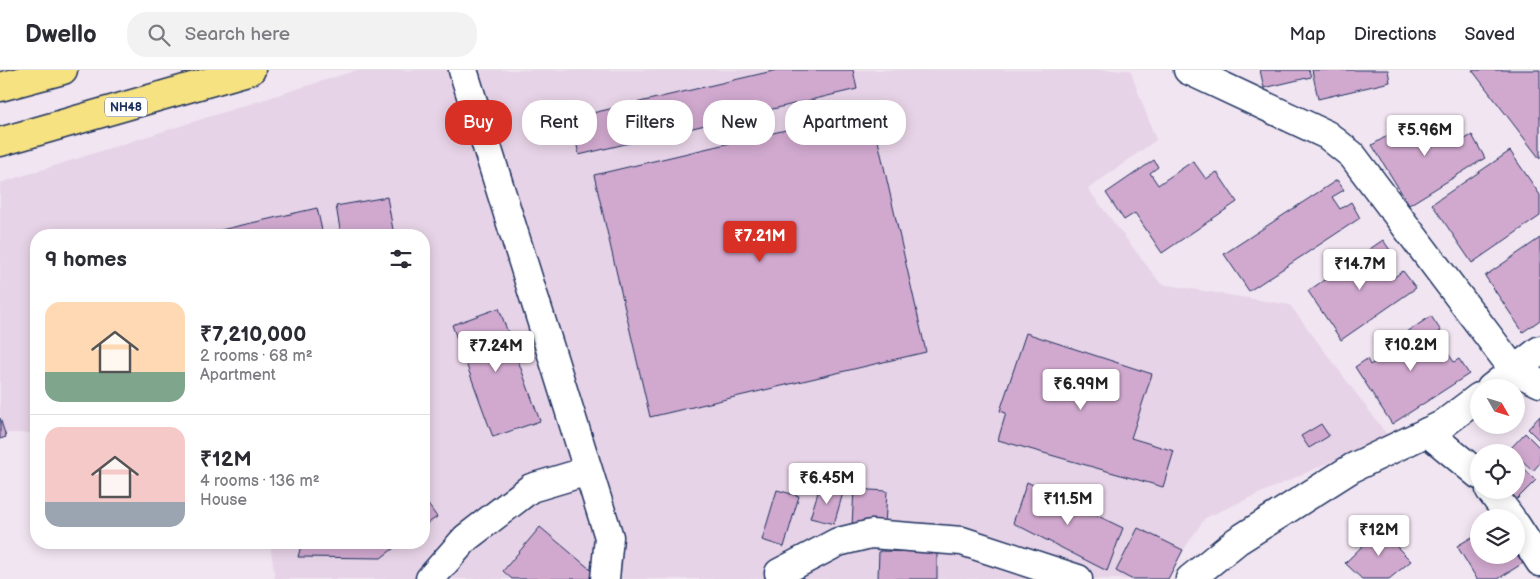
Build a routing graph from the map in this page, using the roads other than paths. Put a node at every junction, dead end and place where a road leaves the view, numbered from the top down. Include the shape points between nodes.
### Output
1 (63, 70) edge
2 (252, 70) edge
3 (463, 70) edge
4 (1188, 70) edge
5 (0, 87) edge
6 (0, 142) edge
7 (1540, 350) edge
8 (1514, 370) junction
9 (1502, 379) edge
10 (1540, 383) edge
11 (1470, 404) edge
12 (1427, 432) junction
13 (1470, 468) edge
14 (588, 471) junction
15 (1525, 539) edge
16 (1540, 562) edge
17 (779, 573) dead end
18 (430, 579) edge
19 (605, 579) edge
20 (1078, 579) edge
21 (1190, 579) edge

1 - 5 highway
2 - 6 highway, NH48
3 - 14 street
4 - 8 street via 1327,134 1352,155
7 - 8 street
8 - 9 street
8 - 10 street
11 - 12 street
12 - 13 street
12 - 21 street via 1352,468 1237,541
14 - 18 street via 531,488 466,538
14 - 19 street via 609,537
15 - 16 street
17 - 20 street via 838,542 870,534 962,541

